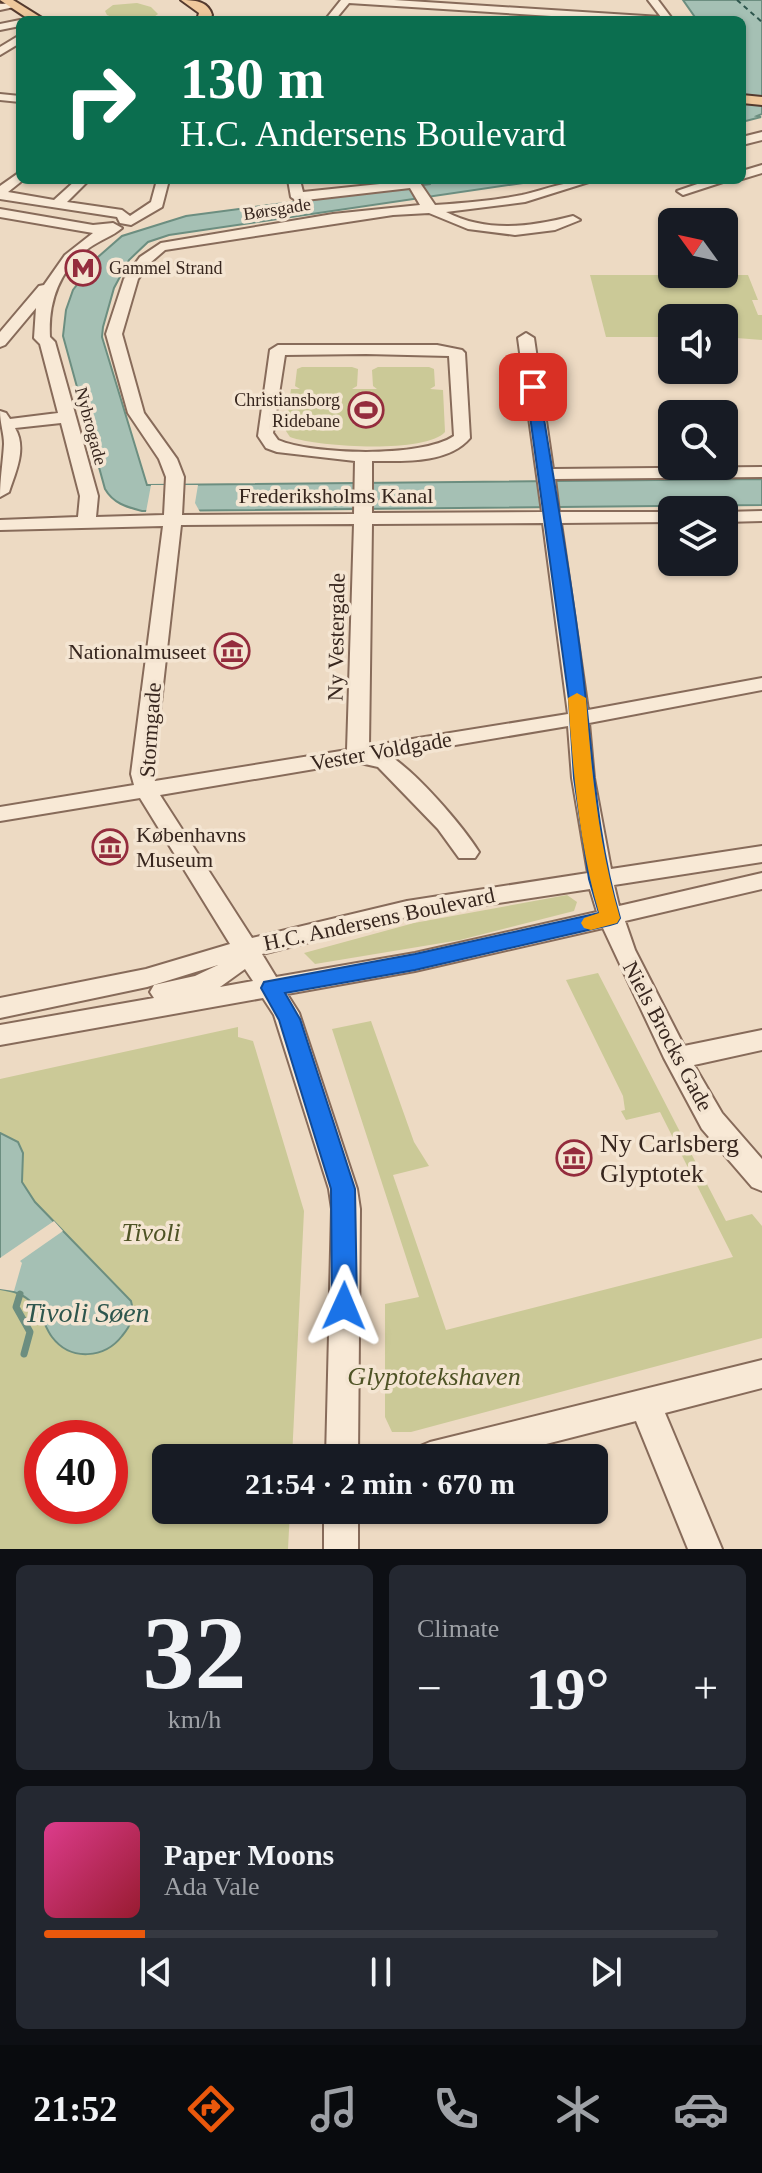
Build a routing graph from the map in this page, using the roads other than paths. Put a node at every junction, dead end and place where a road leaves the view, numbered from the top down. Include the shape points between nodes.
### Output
1 (187, 0) edge
2 (347, 0) edge
3 (30, 2) dead end
4 (5, 4) edge
5 (493, 10) edge
6 (30, 16) edge
7 (205, 16) edge
8 (333, 16) edge
9 (594, 16) edge
10 (16, 180) edge
11 (79, 184) edge
12 (162, 184) edge
13 (295, 184) edge
14 (554, 184) edge
15 (575, 184) edge
16 (708, 184) edge
17 (683, 191) dead end
18 (0, 194) edge
19 (427, 197) edge
20 (58, 203) junction
21 (0, 213) edge
22 (486, 224) junction
23 (137, 230) junction
24 (49, 287) junction
25 (526, 338) dead end
26 (19, 342) edge
27 (69, 417) junction
28 (1, 422) edge
29 (364, 455) junction
30 (762, 472) edge
31 (545, 477) junction
32 (0, 492) edge
33 (550, 514) junction
34 (362, 515) junction
35 (173, 516) junction
36 (762, 516) edge
37 (658, 517) edge
38 (738, 517) edge
39 (86, 522) junction
40 (0, 525) edge
41 (762, 684) edge
42 (577, 719) junction
43 (358, 755) junction
44 (146, 790) junction
45 (0, 814) edge
46 (467, 852) dead end
47 (762, 854) edge
48 (599, 879) junction
49 (762, 881) edge
50 (610, 918) junction
51 (245, 948) junction
52 (272, 988) junction
53 (0, 1008) edge
54 (0, 1021) edge
55 (0, 1035) edge
56 (762, 1040) edge
57 (677, 1058) junction
58 (762, 1179) edge
59 (762, 1374) edge
60 (645, 1405) junction
61 (342, 1444) edge
62 (487, 1444) edge
63 (341, 1524) edge
64 (341, 1549) edge
65 (705, 1549) edge

1 - 7 main road
2 - 5 street
2 - 8 street
3 - 4 main road
4 - 6 main road
5 - 9 street
10 - 18 street
11 - 20 street
12 - 23 street via 157,204
13 - 19 street via 297,197
14 - 19 street, Børsgade
15 - 19 street, Børsgade via 525,198
16 - 17 street
18 - 20 street
19 - 22 street
19 - 22 street
19 - 23 street, Børsgade via 393,211
20 - 23 street via 122,214
21 - 23 street via 93,229
22 - 22 street via 569,222 515,224
23 - 24 street via 102,233 59,271
23 - 35 street, Stormgade via 152,252 131,279 114,341 136,413 171,465
24 - 26 street via 34,298
24 - 26 street via 40,320 42,338
25 - 31 street, Niels Brocks Gade
26 - 27 street, Nybrogade
27 - 28 street
27 - 39 street, Nybrogade via 89,496
28 - 32 street via 13,439
29 - 29 street via 425,454 462,438 457,353 275,353 265,433 269,441 309,454
29 - 34 street, Ny Vestergade
30 - 31 street
31 - 33 street, Niels Brocks Gade
33 - 34 street, Frederiksholms Kanal
33 - 37 street, Frederiksholms Kanal
33 - 42 street, Niels Brocks Gade
34 - 35 street, Frederiksholms Kanal
34 - 43 street, Ny Vestergade
35 - 39 street, Frederiksholms Kanal
35 - 44 street, Stormgade via 142,774
36 - 38 street
39 - 40 street, Frederiksholms Kanal
41 - 42 street, Vester Voldgade
42 - 43 street, Vester Voldgade
42 - 48 street, Niels Brocks Gade
43 - 44 street, Vester Voldgade
43 - 46 street via 385,762
44 - 45 street, Vester Voldgade
44 - 51 street, Stormgade
47 - 48 street, H.C. Andersens Boulevard
48 - 50 street, Niels Brocks Gade
48 - 51 street, H.C. Andersens Boulevard via 419,906
49 - 50 street, H.C. Andersens Boulevard
50 - 52 street, H.C. Andersens Boulevard
50 - 57 street, Niels Brocks Gade
51 - 52 street, Stormgade
51 - 53 street, H.C. Andersens Boulevard via 147,978
51 - 54 street via 230,971 189,986
52 - 55 street, H.C. Andersens Boulevard
52 - 61 street, Stormgade via 289,1019 345,1199
56 - 57 street
57 - 58 street, Niels Brocks Gade via 712,1121
59 - 60 street
60 - 62 street
60 - 65 street
63 - 64 street

